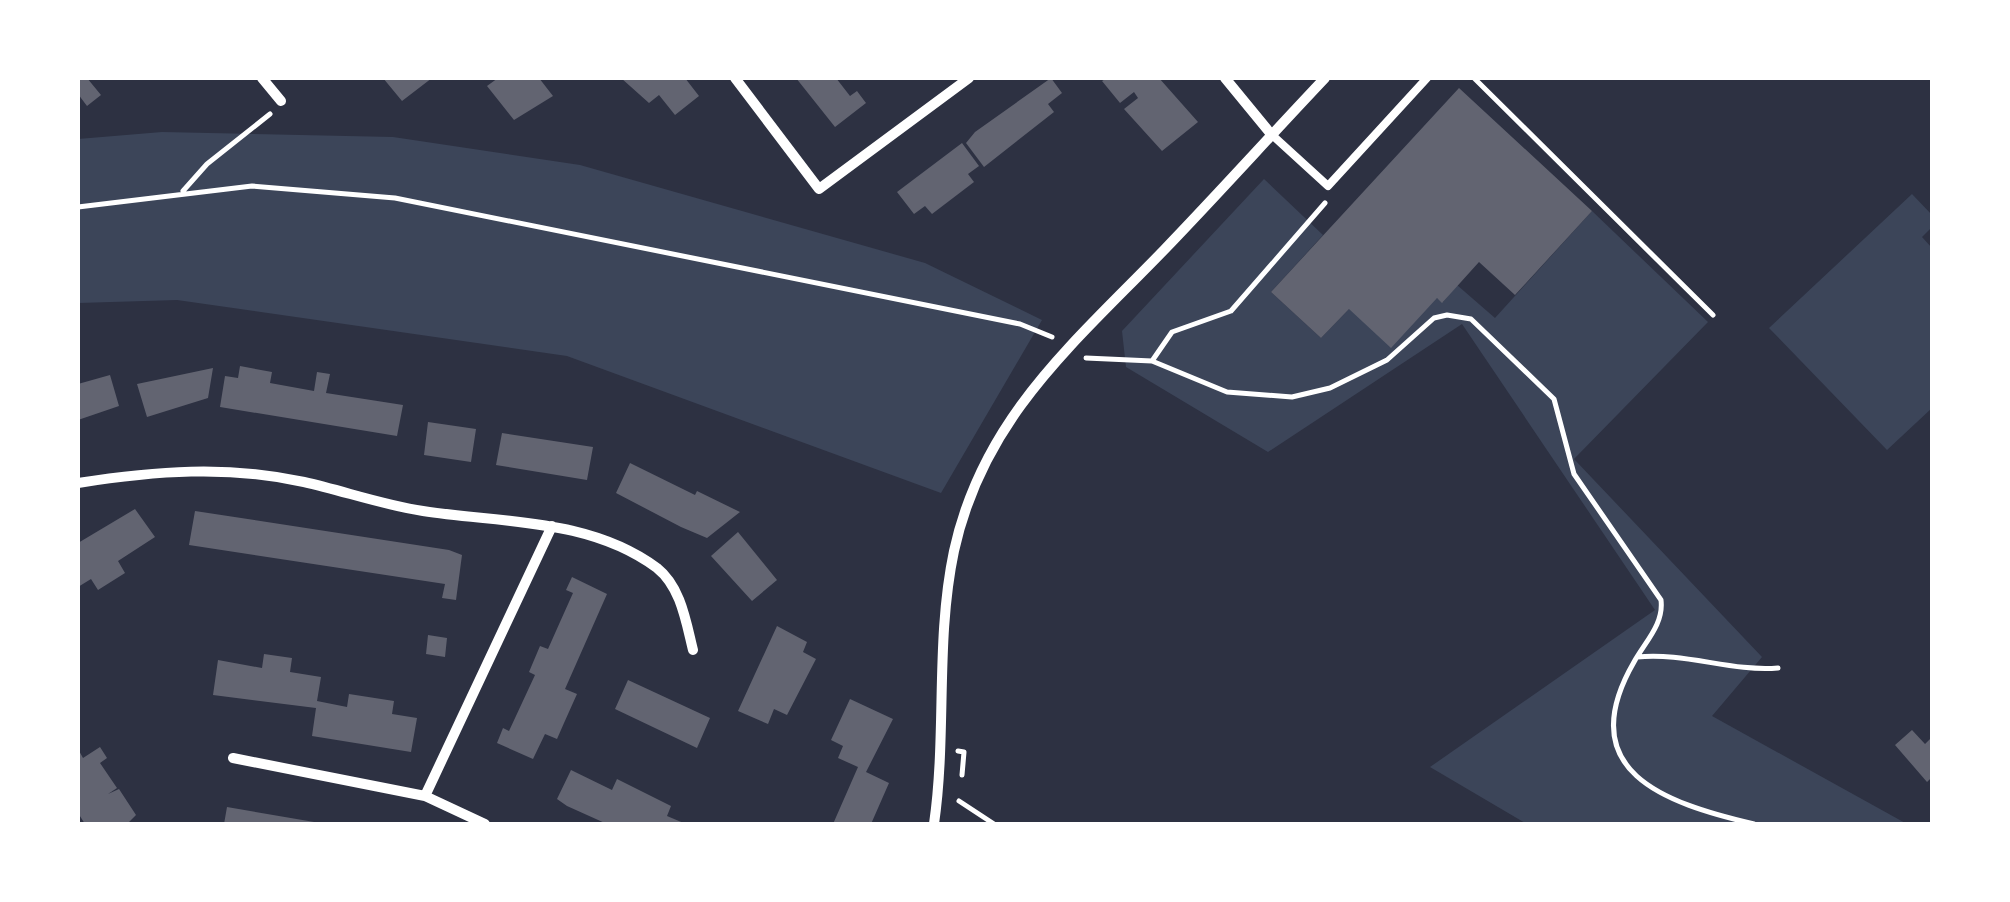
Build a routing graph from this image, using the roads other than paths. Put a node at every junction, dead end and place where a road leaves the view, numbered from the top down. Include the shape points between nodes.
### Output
1 (262, 78) edge
2 (735, 78) edge
3 (969, 78) edge
4 (1225, 78) edge
5 (1325, 78) edge
6 (1428, 78) edge
7 (281, 102) road end
8 (1271, 134) junction
9 (78, 483) edge
10 (552, 526) junction
11 (692, 650) dead end
12 (234, 758) dead end
13 (425, 796) junction
14 (485, 824) edge
15 (934, 824) edge

1 - 7 street
2 - 3 street via 819,189
4 - 8 street
5 - 8 street
6 - 8 lane via 1328,186
8 - 15 street via 1010,414 982,465 954,554
9 - 10 street via 222,471 306,482 407,509
10 - 11 street via 658,569 678,596
10 - 13 street
12 - 13 street
13 - 14 street

